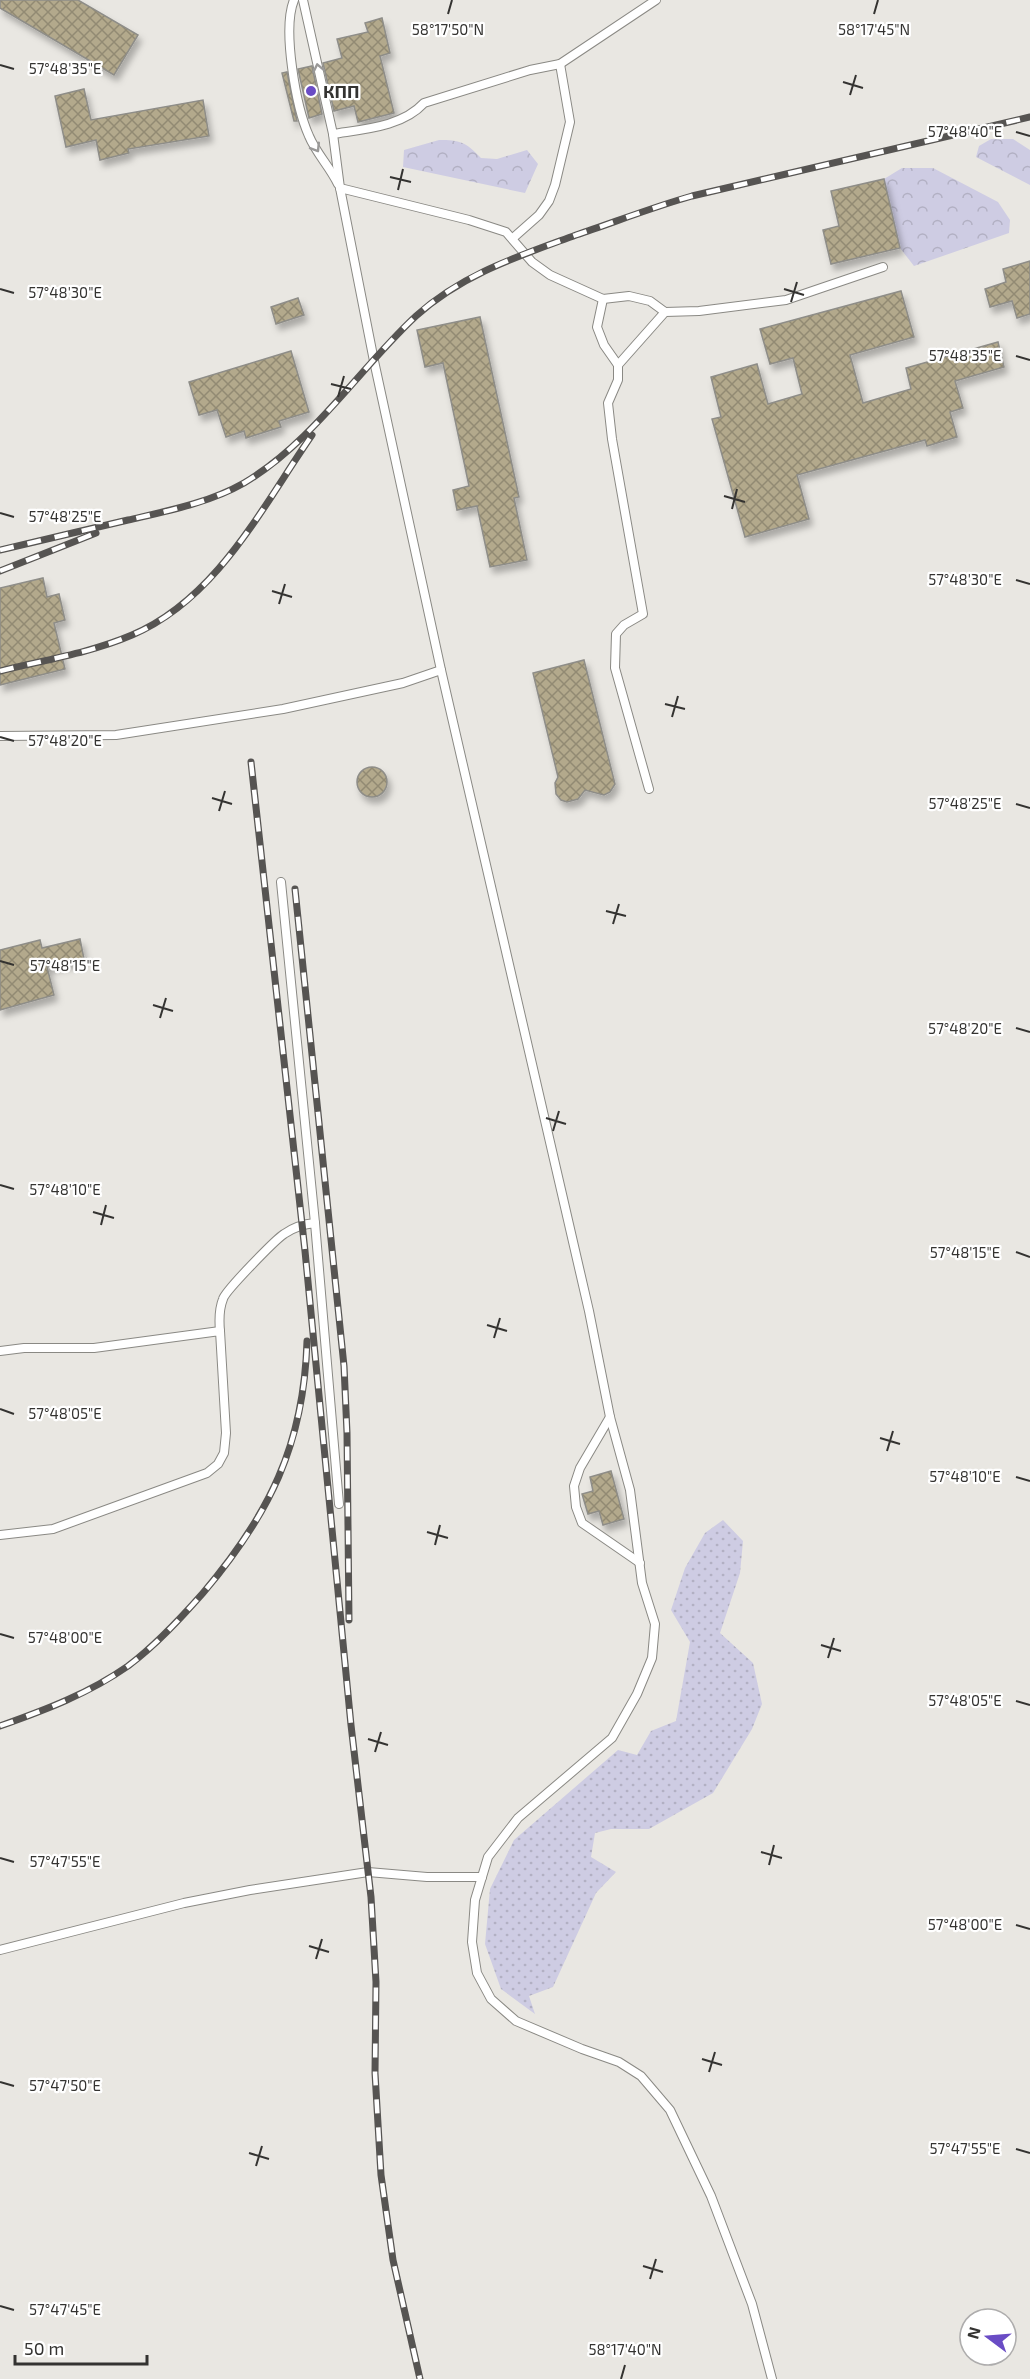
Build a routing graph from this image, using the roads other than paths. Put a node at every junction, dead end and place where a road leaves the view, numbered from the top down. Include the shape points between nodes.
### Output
1 (294, 0) edge
2 (303, 0) edge
3 (656, 0) edge
4 (560, 64) junction
5 (333, 134) junction
6 (340, 188) junction
7 (513, 238) junction
8 (883, 267) dead end
9 (603, 300) junction
10 (665, 312) junction
11 (618, 365) junction
12 (441, 670) junction
13 (0, 736) edge
14 (649, 789) dead end
15 (281, 882) dead end
16 (315, 1223) junction
17 (220, 1331) junction
18 (0, 1351) edge
19 (610, 1417) junction
20 (339, 1504) dead end
21 (0, 1536) edge
22 (640, 1563) junction
23 (482, 1877) junction
24 (0, 1950) edge
25 (772, 2379) edge

1 -> 6 lane via 290,8 290,52 308,135
5 -> 2 lane
3 - 4 lane
4 - 5 lane via 424,103 392,122
4 - 7 lane via 570,122 555,185 539,215
5 - 6 lane
6 - 7 lane via 469,220
6 - 12 lane
7 - 9 lane via 540,268
8 - 10 lane via 786,300
9 - 10 lane via 629,296 650,301
9 - 11 lane via 597,327
10 - 11 lane
11 - 14 lane via 618,380 608,403 643,614 616,634 615,668
12 - 13 lane via 403,683 283,709 116,735
12 - 19 lane via 590,1311
15 - 16 lane
16 - 17 lane via 302,1224 285,1233 231,1286 223,1296
16 - 20 lane
17 - 18 lane via 94,1348
17 - 21 lane via 226,1433 224,1453 218,1464 184,1483 53,1529
19 - 22 lane via 630,1490
19 - 22 lane via 580,1468 574,1486 576,1507 582,1523
22 - 23 lane via 655,1624 652,1658 637,1694 612,1738 518,1818 488,1857
23 - 24 lane via 368,1872 184,1903
23 - 25 lane via 475,1900 472,1942 477,1973 491,1999 516,2021 619,2062 641,2076 670,2110 711,2196 752,2304

